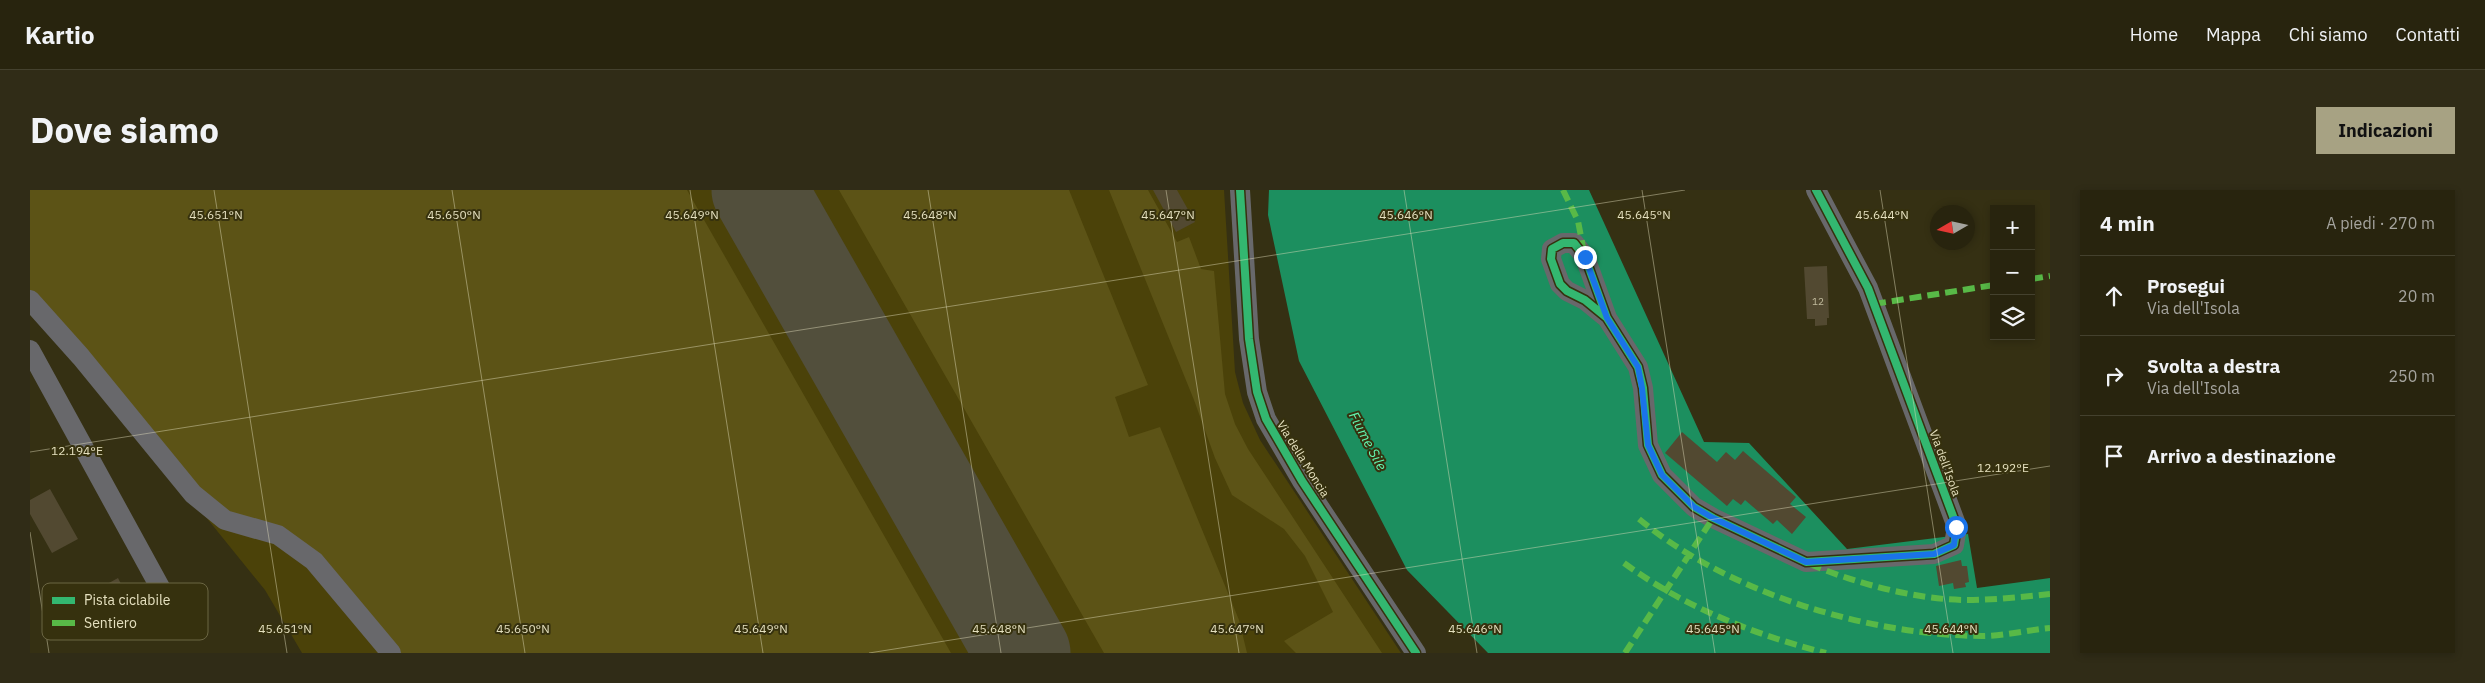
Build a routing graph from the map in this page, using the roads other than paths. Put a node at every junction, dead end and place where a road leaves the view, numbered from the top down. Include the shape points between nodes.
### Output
1 (1240, 190) edge
2 (1816, 190) edge
3 (30, 300) edge
4 (1607, 318) dead end
5 (30, 350) edge
6 (158, 583) edge
7 (391, 653) edge
8 (1416, 653) edge

1 - 8 street, Via della Moncia via 1248,339 1256,392 1266,419 1302,481
2 - 4 street, Via dell'Isola via 1871,296 1956,527 1954,545 1934,554 1806,562 1694,507 1662,475 1648,445 1638,367
3 - 7 street via 193,494 225,520 278,535 314,561
5 - 6 street

